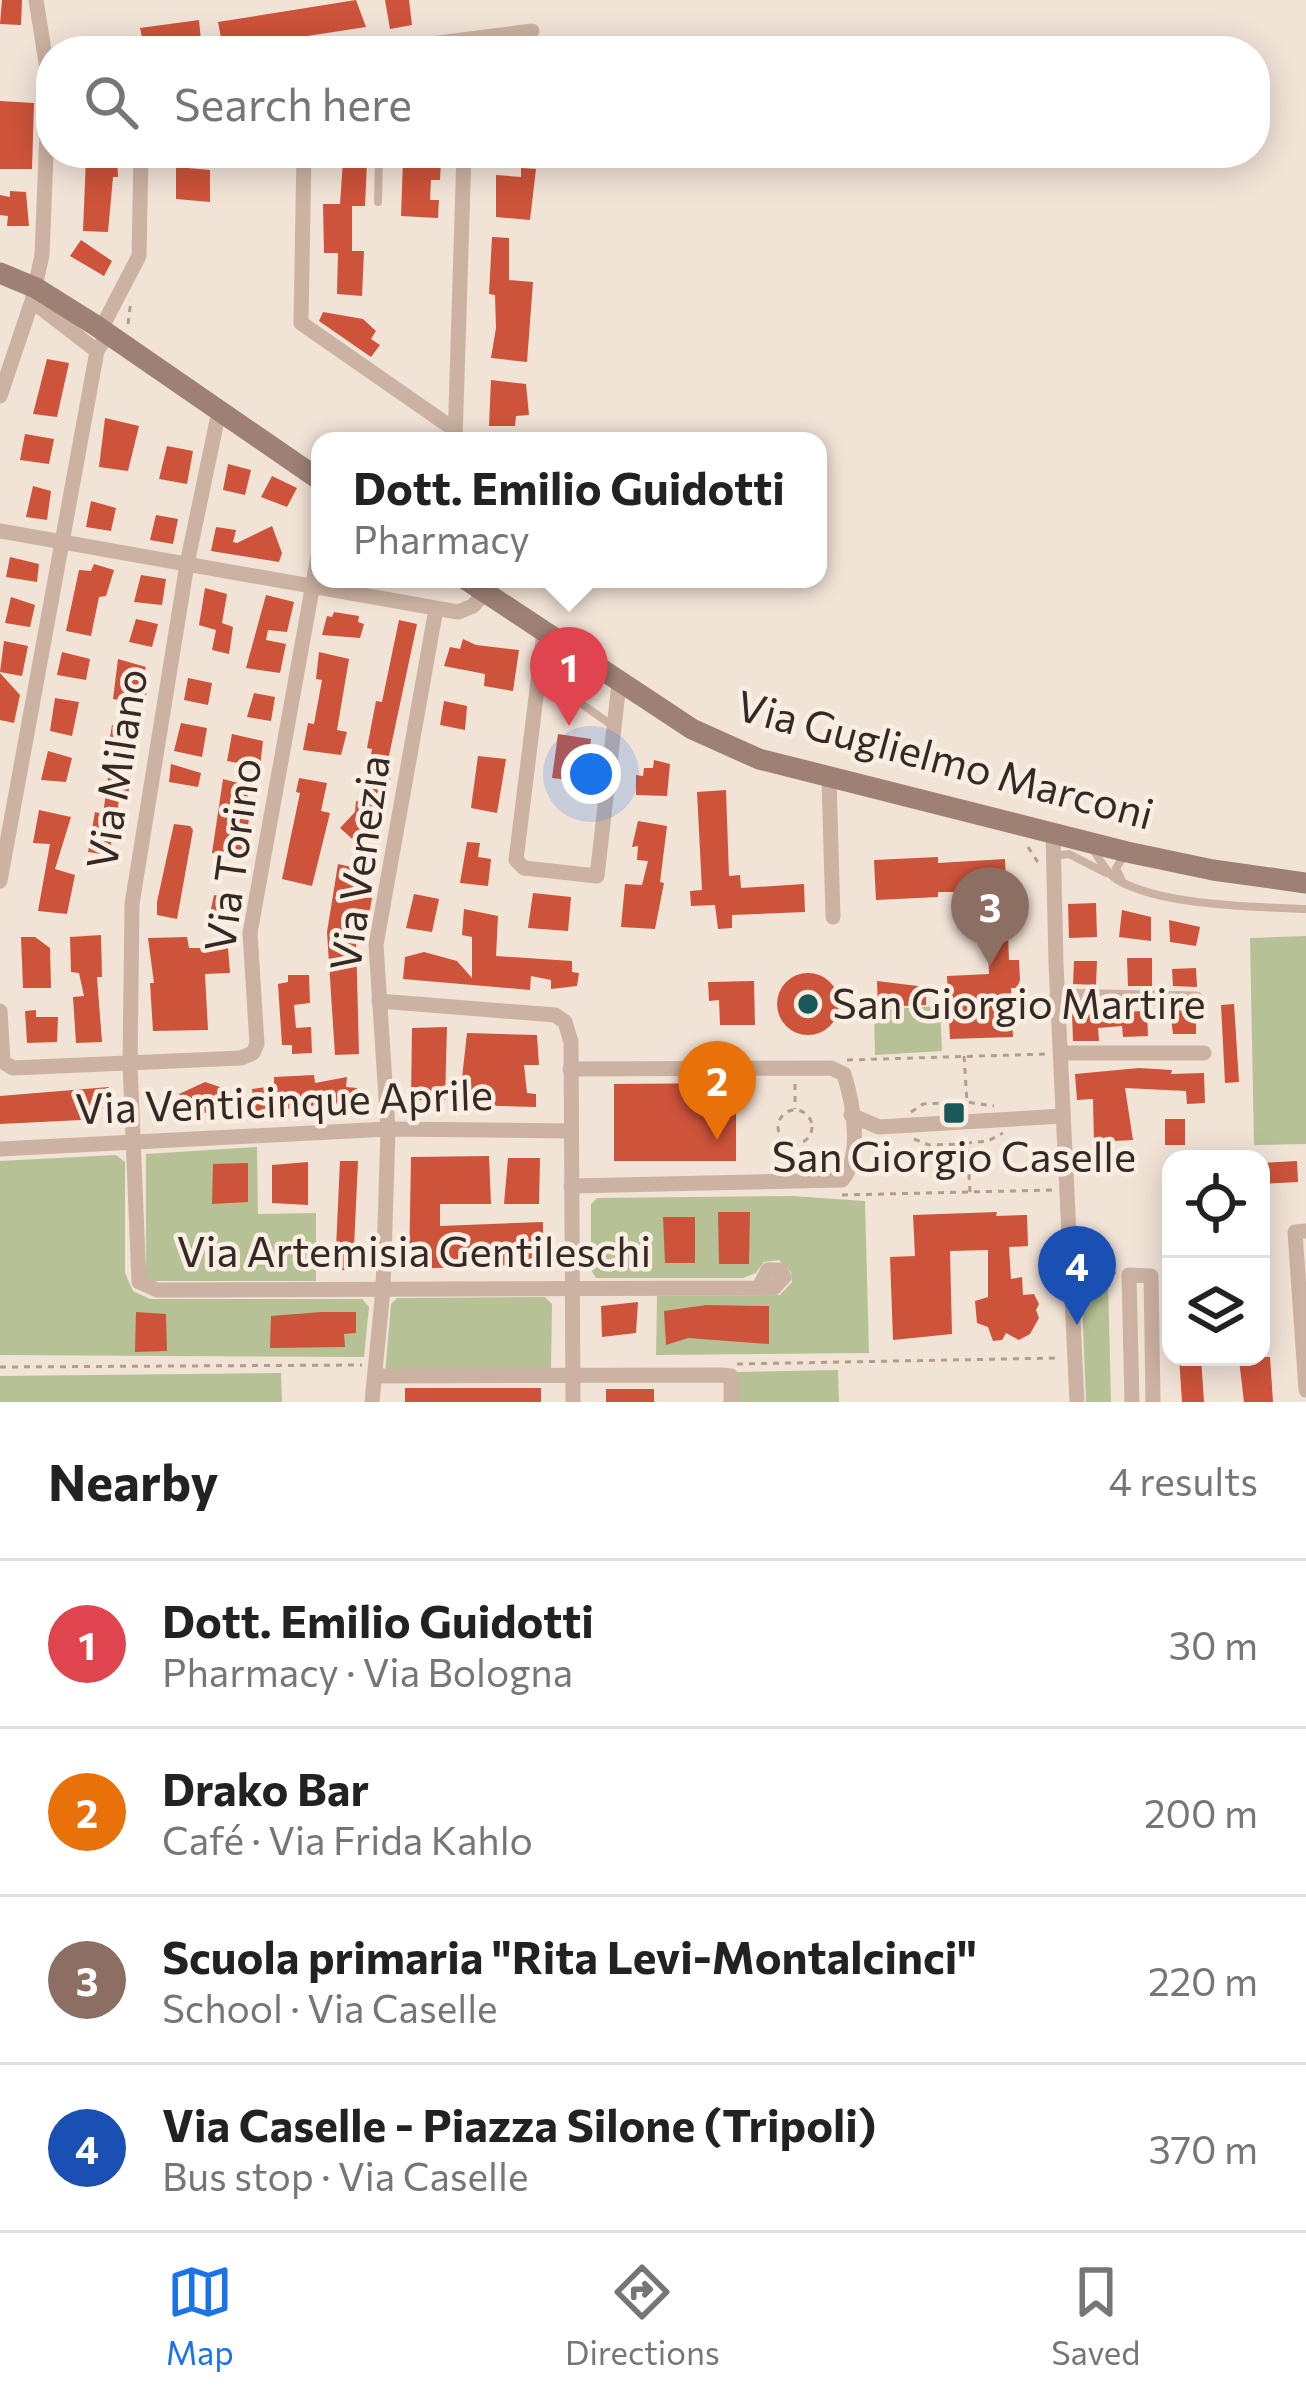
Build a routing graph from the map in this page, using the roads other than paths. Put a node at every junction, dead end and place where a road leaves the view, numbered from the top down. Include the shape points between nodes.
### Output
1 (36, 0) edge
2 (532, 31) dead end
3 (42, 36) edge
4 (509, 36) edge
5 (46, 168) edge
6 (141, 168) edge
7 (304, 168) edge
8 (379, 168) edge
9 (464, 168) edge
10 (378, 202) dead end
11 (0, 273) edge
12 (34, 294) junction
13 (102, 338) junction
14 (0, 396) edge
15 (219, 411) junction
16 (450, 432) edge
17 (455, 432) edge
18 (311, 474) edge
19 (0, 531) edge
20 (62, 541) junction
21 (187, 564) junction
22 (311, 585) edge
23 (311, 588) edge
24 (328, 588) edge
25 (479, 588) edge
26 (485, 592) junction
27 (436, 609) junction
28 (544, 632) junction
29 (537, 673) junction
30 (619, 684) junction
31 (614, 727) junction
32 (829, 778) junction
33 (1088, 842) junction
34 (1053, 845) junction
35 (1127, 852) junction
36 (1110, 875) junction
37 (0, 881) edge
38 (1123, 883) junction
39 (1306, 883) edge
40 (1306, 909) edge
41 (833, 916) dead end
42 (1057, 996) junction
43 (1196, 999) dead end
44 (379, 1001) junction
45 (0, 1011) edge
46 (1204, 1052) dead end
47 (1055, 1053) junction
48 (130, 1064) junction
49 (570, 1069) junction
50 (851, 1115) junction
51 (1064, 1116) junction
52 (879, 1127) junction
53 (388, 1129) junction
54 (570, 1132) junction
55 (854, 1141) junction
56 (134, 1143) junction
57 (0, 1149) edge
58 (571, 1186) junction
59 (1300, 1232) edge
60 (759, 1287) dead end
61 (572, 1288) junction
62 (383, 1289) junction
63 (375, 1371) junction
64 (572, 1378) junction
65 (1306, 1390) edge
66 (372, 1402) edge
67 (573, 1402) edge
68 (731, 1402) edge
69 (1077, 1402) edge
70 (1132, 1402) edge
71 (1153, 1402) edge

1 - 3 street
2 - 4 street
5 - 12 street
6 - 13 street via 139,256
7 - 16 street via 301,323
8 - 10 lane
9 - 17 street
11 - 12 main road
12 - 13 main road
12 - 14 street
13 - 15 main road
13 - 20 street
15 - 18 main road
15 - 21 street, Via Milano
19 - 20 street
20 - 21 street
20 - 37 street
21 - 22 street
21 - 48 street, Via Milano via 132,904
23 - 48 street, Via Torino via 250,933 255,1049 242,1058
24 - 27 street
25 - 26 main road, Via Guglielmo Marconi
26 - 27 street via 458,612
26 - 28 main road, Via Guglielmo Marconi
27 - 44 street, Via Venezia via 376,945
28 - 29 street
28 - 30 main road, Via Guglielmo Marconi
29 - 31 lane
29 - 31 street via 516,860 524,868 597,876
30 - 31 street
30 - 32 main road, Via Guglielmo Marconi via 759,759
32 - 34 main road, Via Guglielmo Marconi
32 - 41 street
33 - 34 main road, Via Guglielmo Marconi
33 - 35 main road, Via Guglielmo Marconi
33 - 36 lane
34 - 36 lane
34 - 42 street
35 - 38 lane via 1116,868
35 - 39 main road, Via Guglielmo Marconi
36 - 38 lane
38 - 40 lane via 1228,906
42 - 43 street
42 - 47 street
44 - 49 street via 555,1015 568,1030
44 - 53 street, Via Venezia
45 - 48 street via 3,1062 13,1068
46 - 47 street
47 - 51 street
48 - 56 street, Via Milano
49 - 50 street via 831,1068 844,1074
49 - 54 street
50 - 52 street
50 - 55 street
51 - 52 street
51 - 69 street
52 - 55 street
53 - 54 street, Via Venticinque Aprile
53 - 56 street, Via Venticinque Aprile
53 - 62 street, Via Venezia
54 - 58 street
55 - 58 street via 842,1180
56 - 57 street, Via Venticinque Aprile
56 - 62 street, Via Artemisia Gentileschi via 144,1286
58 - 61 street
59 - 65 street
60 - 61 street, Via Artemisia Gentileschi
61 - 62 street, Via Artemisia Gentileschi
61 - 64 street
62 - 63 street, Via Venezia
63 - 64 street
63 - 66 street, Via Venezia
64 - 67 street
64 - 68 street via 731,1376
70 - 71 street via 1129,1275 1151,1276

